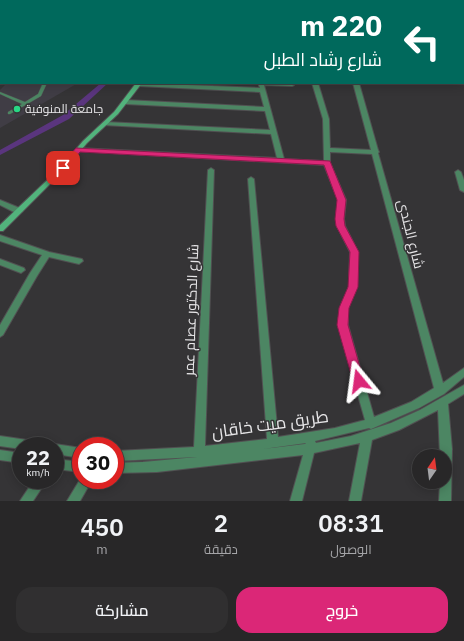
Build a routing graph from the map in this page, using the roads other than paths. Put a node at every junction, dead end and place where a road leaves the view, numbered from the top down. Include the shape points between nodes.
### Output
1 (45, 84) edge
2 (138, 84) edge
3 (262, 84) edge
4 (315, 84) edge
5 (356, 84) edge
6 (262, 90) junction
7 (0, 93) edge
8 (125, 102) junction
9 (25, 104) junction
10 (268, 109) junction
11 (9, 113) dead end
12 (105, 124) junction
13 (273, 132) junction
14 (78, 150) junction
15 (326, 150) junction
16 (376, 152) junction
17 (281, 161) junction
18 (327, 163) junction
19 (211, 170) dead end
20 (458, 172) dead end
21 (251, 179) dead end
22 (464, 190) edge
23 (0, 202) edge
24 (19, 211) junction
25 (0, 229) edge
26 (0, 238) edge
27 (48, 254) junction
28 (0, 262) edge
29 (78, 262) dead end
30 (21, 270) dead end
31 (0, 333) edge
32 (464, 372) edge
33 (464, 389) edge
34 (440, 391) junction
35 (443, 402) junction
36 (371, 424) junction
37 (313, 436) junction
38 (366, 436) junction
39 (0, 441) edge
40 (273, 442) junction
41 (12, 443) edge
42 (310, 448) junction
43 (199, 452) junction
44 (0, 455) edge
45 (124, 456) edge
46 (12, 457) edge
47 (124, 468) edge
48 (35, 489) edge
49 (80, 489) edge
50 (26, 501) edge
51 (73, 501) edge
52 (296, 501) edge
53 (355, 501) edge
54 (445, 501) edge

1 - 9 lane via 40,95
2 - 6 street
2 - 8 main road
3 - 6 street
4 - 15 street via 326,119
5 - 16 street, شارع الجندى
6 - 10 street
7 - 9 lane
8 - 10 street
8 - 12 main road
9 - 11 lane
10 - 13 street
12 - 13 street
12 - 14 main road
13 - 17 street
14 - 17 street
14 - 24 main road
15 - 16 street
15 - 18 street
16 - 34 street, شارع الجندى
17 - 18 street
18 - 36 street via 342,200 340,226 354,252 353,287 344,308 342,325
19 - 43 street, شارع الدكتور عصام عمر
20 - 22 street
21 - 40 street
23 - 24 street
24 - 25 main road
26 - 27 street
27 - 29 street
27 - 31 street
28 - 30 street
32 - 34 street, طريق ميت خاقان
33 - 35 street, طريق ميت خاقان
34 - 36 street, طريق ميت خاقان
35 - 38 street, طريق ميت خاقان
35 - 54 street via 446,449
36 - 37 street, طريق ميت خاقان
37 - 40 street, طريق ميت خاقان
37 - 42 street
38 - 42 street, طريق ميت خاقان
38 - 53 street
39 - 41 street
40 - 43 street, طريق ميت خاقان
42 - 47 street, طريق ميت خاقان via 144,468
42 - 52 street
43 - 45 street, طريق ميت خاقان via 163,456
44 - 46 street
48 - 50 street
49 - 51 street

